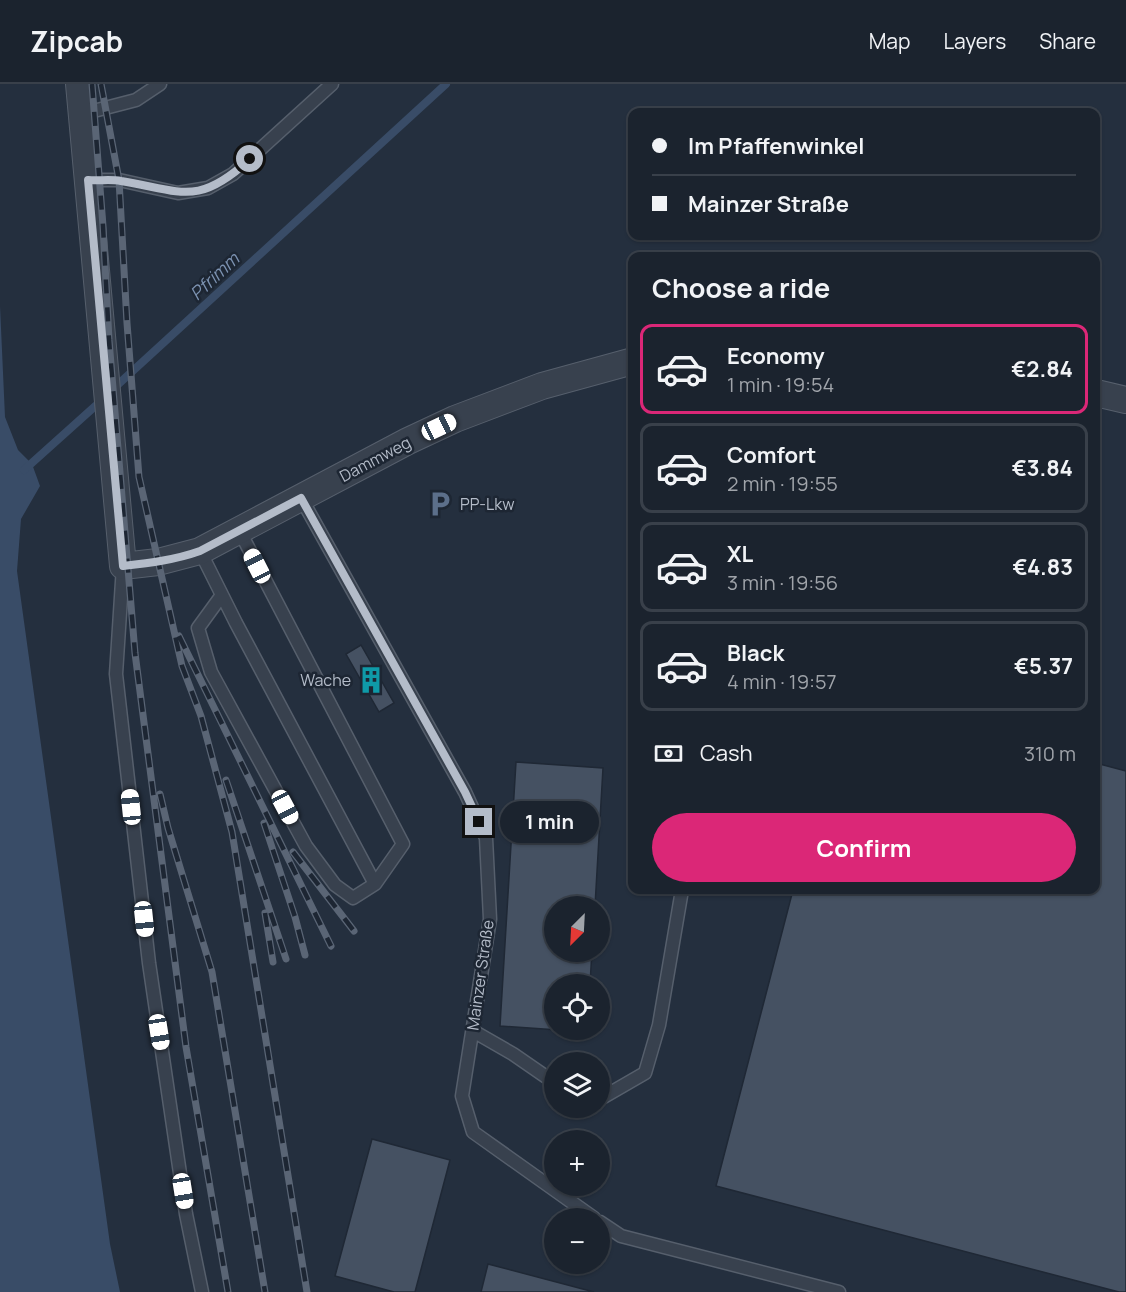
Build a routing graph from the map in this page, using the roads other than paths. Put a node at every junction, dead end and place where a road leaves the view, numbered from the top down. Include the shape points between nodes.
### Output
1 (79, 84) edge
2 (160, 84) edge
3 (332, 84) edge
4 (82, 114) junction
5 (88, 180) junction
6 (628, 362) edge
7 (1100, 394) edge
8 (1126, 400) edge
9 (301, 498) junction
10 (239, 530) junction
11 (200, 551) junction
12 (123, 566) junction
13 (222, 594) junction
14 (375, 884) junction
15 (681, 894) edge
16 (473, 1031) junction
17 (544, 1076) edge
18 (610, 1092) edge
19 (580, 1208) edge
20 (610, 1229) edge
21 (202, 1292) edge
22 (839, 1292) edge

1 - 4 street
2 - 4 lane via 136,100
3 - 5 lane via 234,174 208,188 178,193 118,180
4 - 5 street
5 - 12 street
6 - 9 street, Dammweg via 542,386 455,419
7 - 8 street
9 - 10 street, Dammweg
9 - 16 lane, Mainzer Straße via 465,792 486,838 490,919
10 - 11 street, Dammweg
10 - 14 lane via 403,844
11 - 12 street, Dammweg
11 - 13 lane
12 - 21 lane via 118,685 149,963 186,1214
13 - 14 lane
13 - 14 lane via 198,628 211,672 306,846 335,885 353,898
15 - 18 lane via 659,1025 645,1073
16 - 17 lane
16 - 19 lane, Mainzer Straße via 462,1096 473,1132
20 - 22 lane via 621,1236

